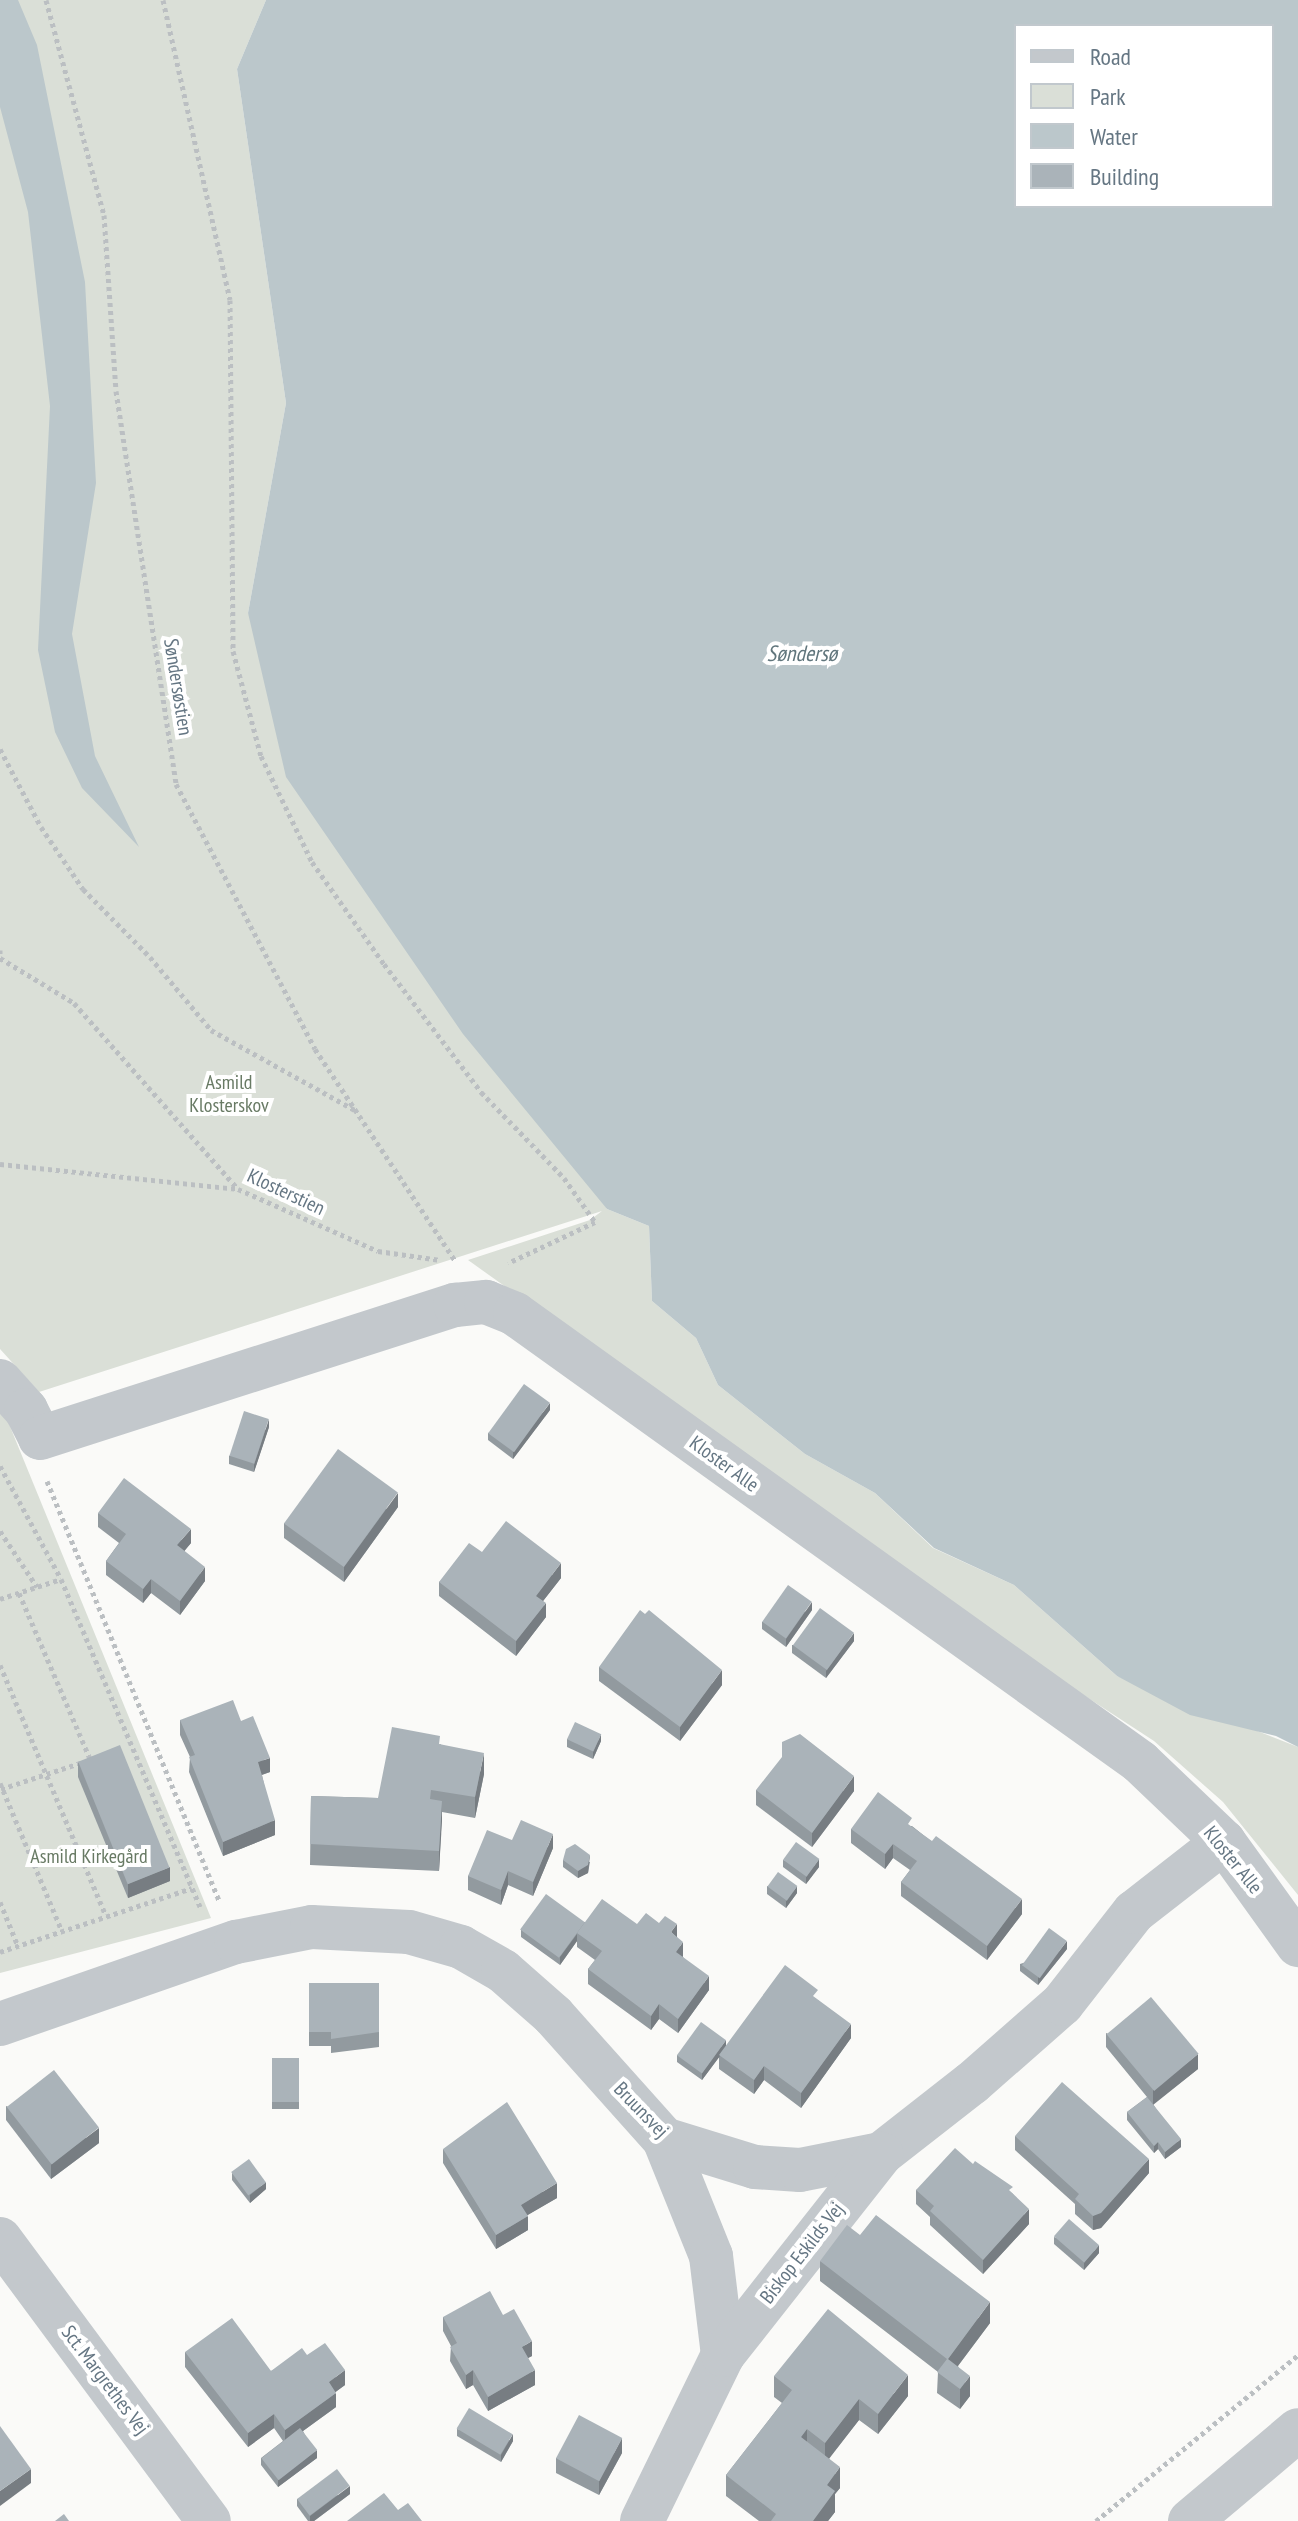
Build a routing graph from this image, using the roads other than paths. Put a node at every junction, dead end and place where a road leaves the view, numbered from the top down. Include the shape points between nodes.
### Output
1 (0, 1381) edge
2 (1224, 1842) junction
3 (1298, 1945) edge
4 (0, 2024) edge
5 (664, 2139) junction
6 (881, 2154) junction
7 (0, 2239) edge
8 (723, 2355) junction
9 (1298, 2430) edge
10 (209, 2521) edge
11 (642, 2521) edge
12 (1190, 2521) edge

1 - 2 street, Kloster Alle via 26,1410 40,1438 455,1305 478,1292 1140,1762
2 - 3 street, Kloster Alle
2 - 6 street, Bruunsvej via 1134,1912 1062,2004
4 - 5 street, Bruunsvej via 227,1945 312,1927 409,1932 461,1947 503,1971 553,2015
5 - 6 street, Bruunsvej via 755,2167 800,2170
5 - 8 street via 711,2256
6 - 8 street, Biskop Eskilds Vej
7 - 10 street, Sct. Margrethes Vej
8 - 11 street, Biskop Eskilds Vej
9 - 12 street

